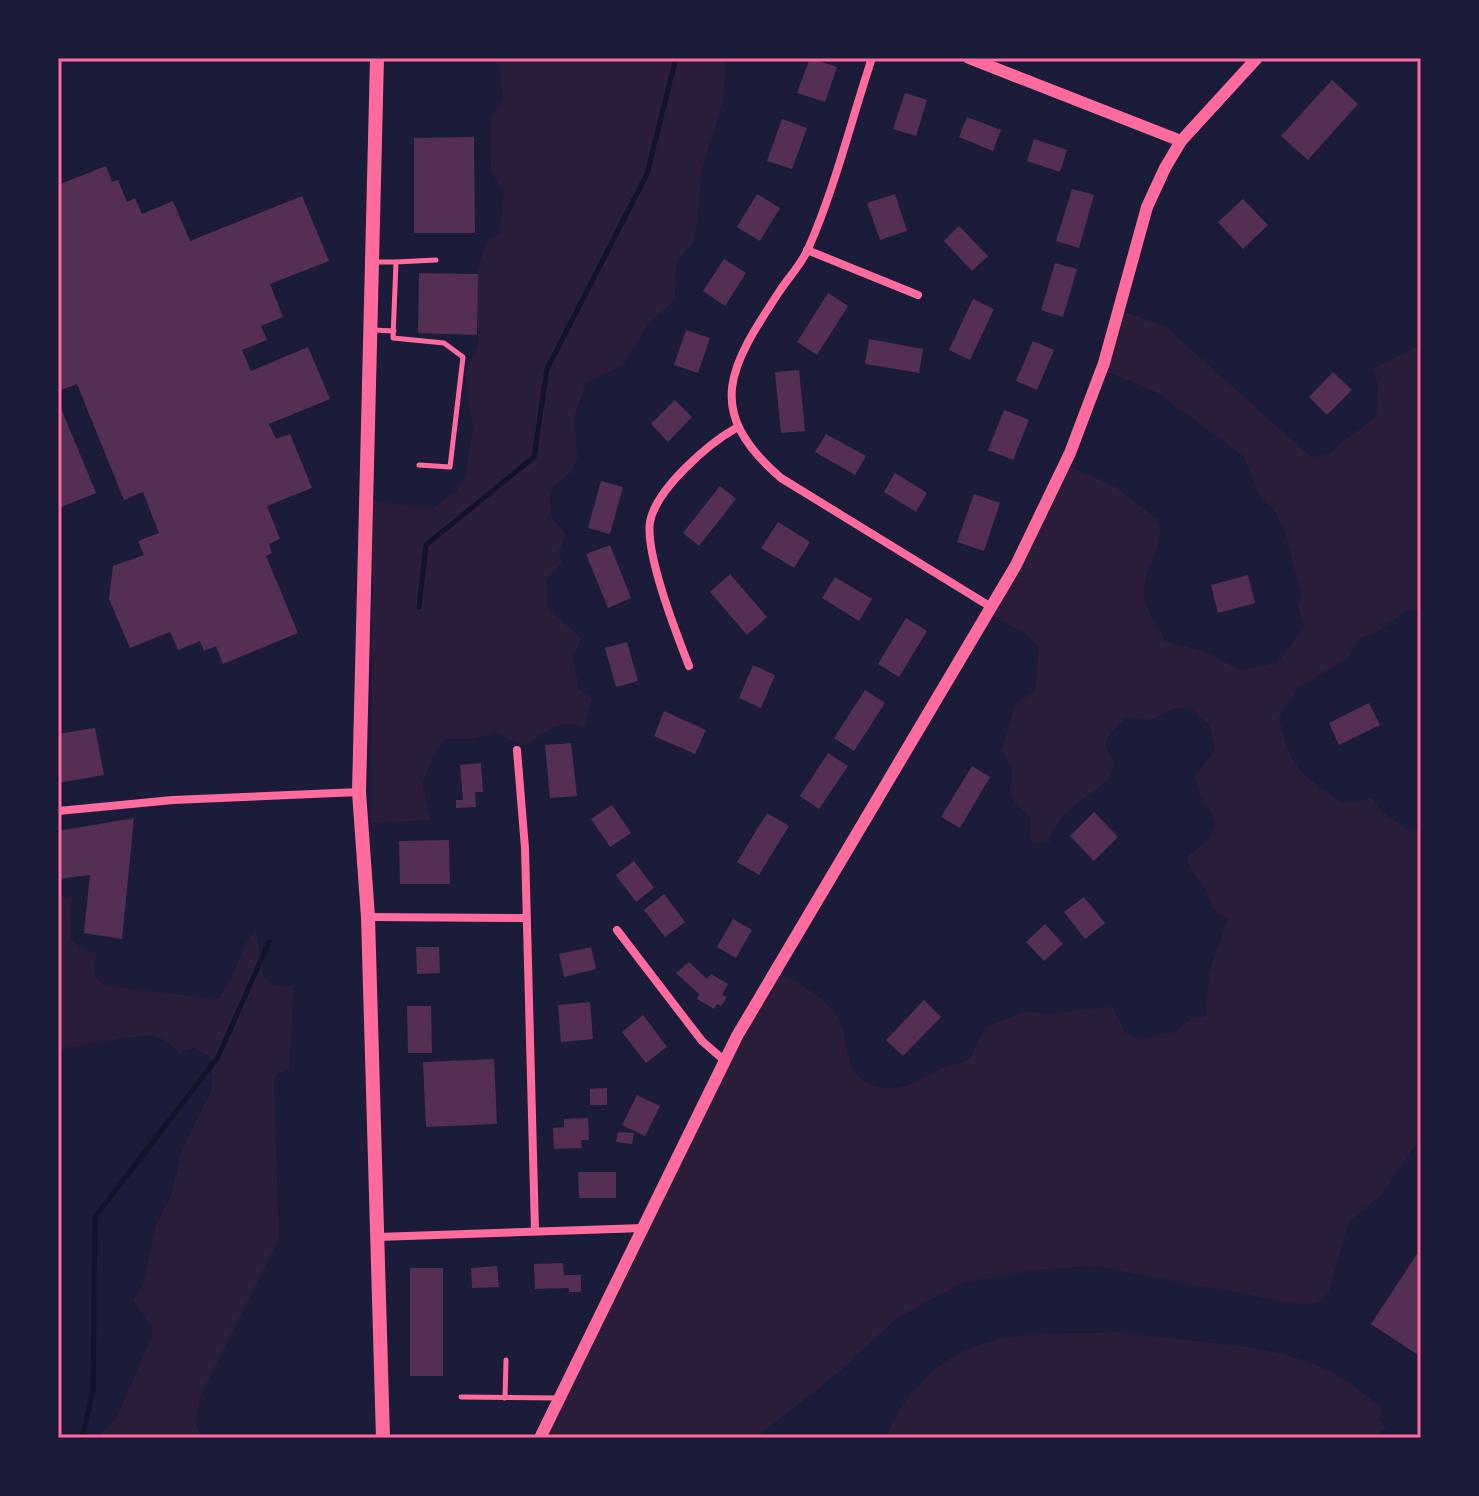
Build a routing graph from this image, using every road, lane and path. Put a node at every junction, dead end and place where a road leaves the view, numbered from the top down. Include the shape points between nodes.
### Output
1 (377, 58) edge
2 (872, 58) edge
3 (969, 58) edge
4 (1257, 58) edge
5 (1181, 141) junction
6 (807, 250) junction
7 (436, 260) dead end
8 (375, 262) junction
9 (396, 262) junction
10 (918, 295) dead end
11 (373, 330) junction
12 (394, 331) junction
13 (736, 428) junction
14 (419, 465) dead end
15 (991, 607) junction
16 (689, 666) dead end
17 (517, 750) dead end
18 (359, 792) junction
19 (58, 811) edge
20 (368, 917) junction
21 (525, 918) junction
22 (617, 930) dead end
23 (725, 1061) junction
24 (644, 1228) junction
25 (535, 1231) junction
26 (377, 1237) junction
27 (506, 1360) dead end
28 (461, 1397) dead end
29 (505, 1398) junction
30 (560, 1398) junction
31 (383, 1438) edge
32 (540, 1438) edge

1 - 8 main road
2 - 6 street
3 - 5 street
4 - 5 street
5 - 15 street via 1147,207 1104,363 1070,453
6 - 10 street
6 - 13 street via 748,340 735,371
7 - 9 lane
8 - 9 lane
8 - 11 main road
9 - 12 lane
11 - 12 lane
11 - 18 main road
12 - 14 lane via 393,338 444,343 463,357 450,467
13 - 15 street via 781,478
13 - 16 street via 709,444 656,504 650,524 674,630
15 - 23 street
17 - 21 street
18 - 19 street
18 - 20 main road
20 - 21 street
20 - 26 main road
21 - 25 street
22 - 23 street via 702,1041
23 - 24 street
24 - 25 street
24 - 30 street
25 - 26 street
26 - 31 main road
27 - 29 lane
28 - 29 lane
29 - 30 lane
30 - 32 street

